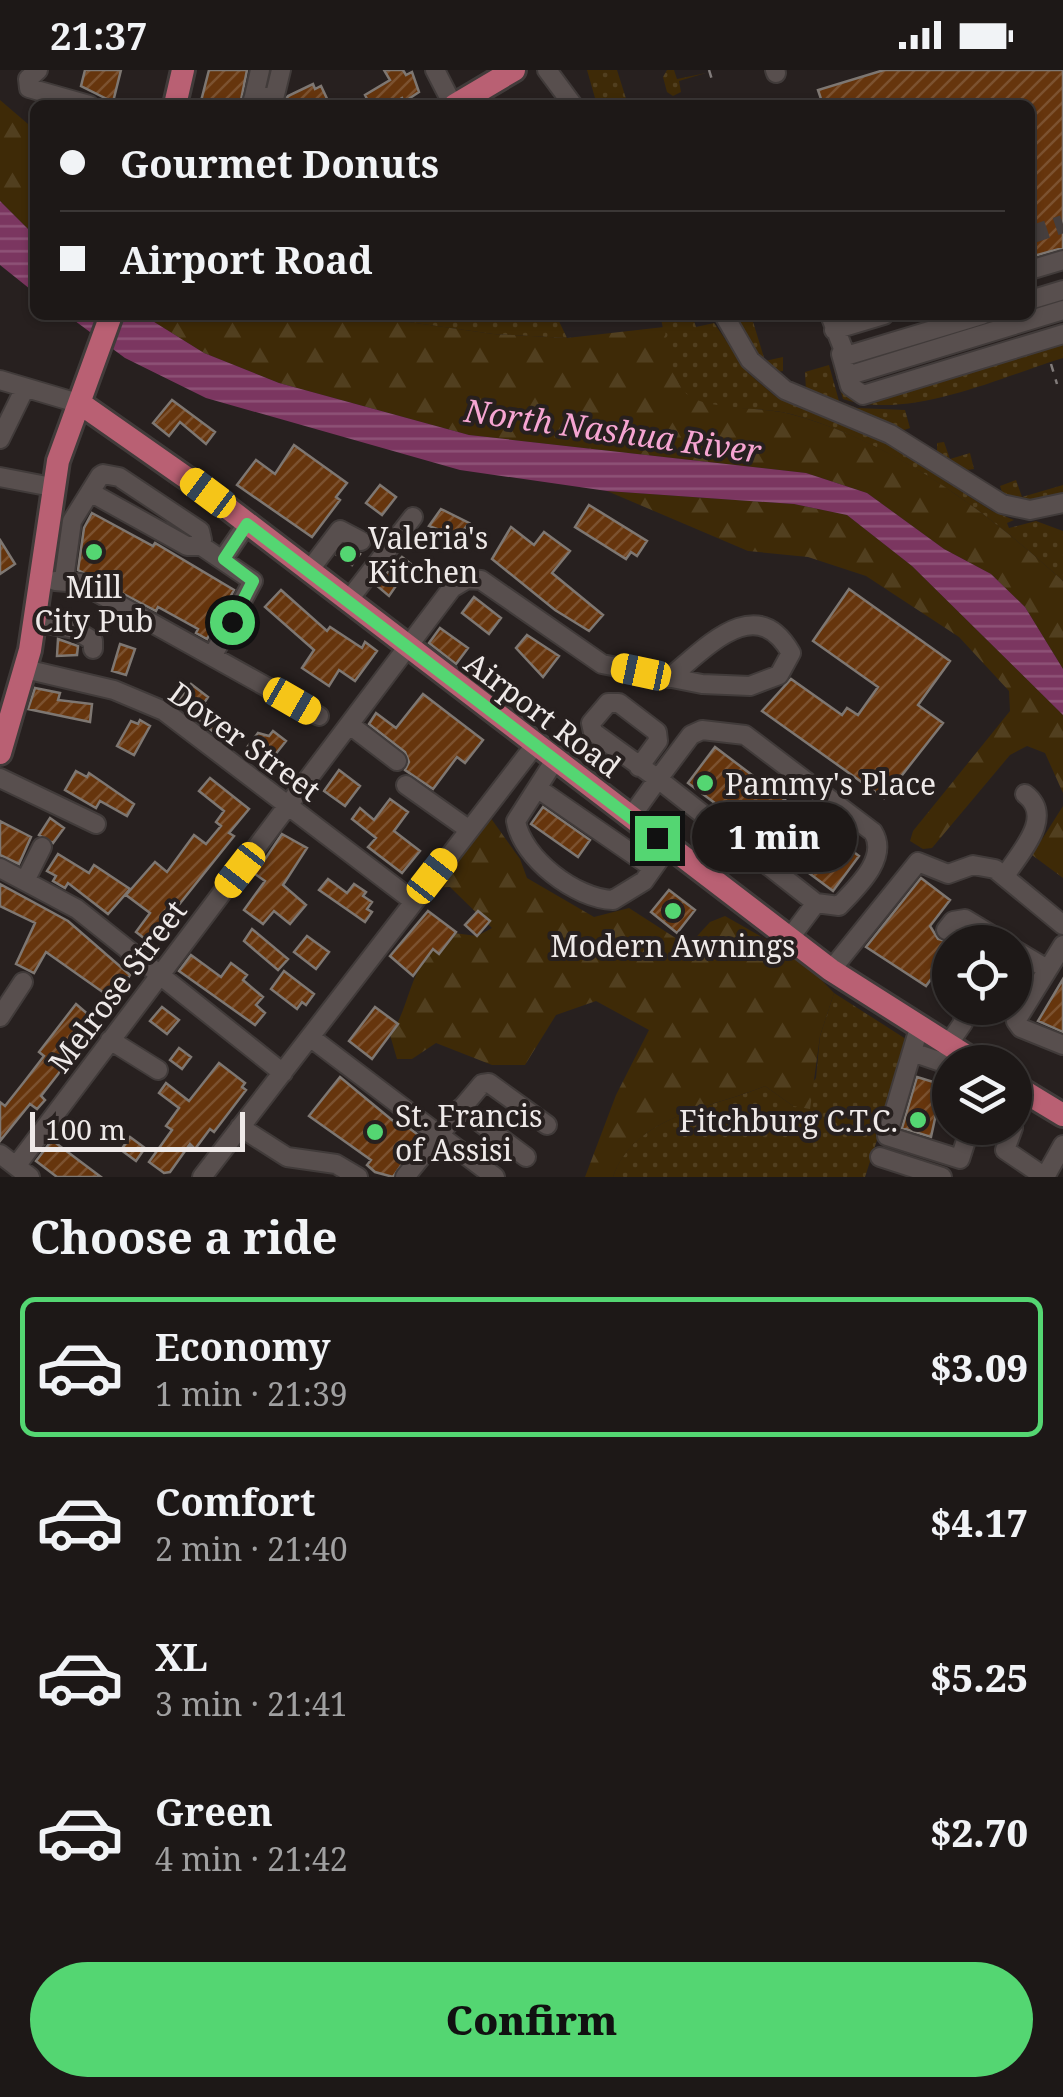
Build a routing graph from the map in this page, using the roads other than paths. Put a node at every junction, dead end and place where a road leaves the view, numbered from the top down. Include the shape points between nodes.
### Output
1 (38, 70) edge
2 (183, 70) edge
3 (260, 70) edge
4 (282, 70) edge
5 (435, 70) edge
6 (514, 70) edge
7 (546, 70) edge
8 (72, 100) edge
9 (176, 100) edge
10 (252, 100) edge
11 (259, 100) edge
12 (451, 100) edge
13 (463, 100) edge
14 (561, 100) edge
15 (1063, 260) edge
16 (1035, 268) edge
17 (1063, 290) edge
18 (1035, 298) edge
19 (1063, 306) edge
20 (1035, 311) edge
21 (1035, 315) edge
22 (109, 320) edge
23 (727, 320) edge
24 (971, 320) edge
25 (1007, 320) edge
26 (1019, 320) edge
27 (1063, 321) edge
28 (832, 323) edge
29 (1063, 334) edge
30 (847, 374) junction
31 (0, 380) edge
32 (25, 388) junction
33 (81, 404) junction
34 (0, 440) edge
35 (0, 477) edge
36 (52, 487) junction
37 (90, 492) junction
38 (1063, 504) edge
39 (413, 517) dead end
40 (247, 524) junction
41 (361, 541) dead end
42 (200, 544) junction
43 (224, 559) junction
44 (308, 572) junction
45 (64, 579) junction
46 (39, 583) junction
47 (346, 602) junction
48 (34, 622) junction
49 (406, 647) junction
50 (93, 649) dead end
51 (213, 655) junction
52 (25, 669) junction
53 (669, 678) junction
54 (319, 716) dead end
55 (5, 720) edge
56 (350, 725) junction
57 (535, 745) junction
58 (0, 753) edge
59 (555, 760) junction
60 (397, 761) dead end
61 (640, 767) dead end
62 (0, 778) edge
63 (658, 780) junction
64 (406, 786) dead end
65 (537, 788) junction
66 (1025, 794) dead end
67 (288, 807) junction
68 (630, 818) junction
69 (96, 824) dead end
70 (468, 830) junction
71 (42, 847) dead end
72 (668, 847) junction
73 (0, 868) edge
74 (653, 868) junction
75 (1005, 876) junction
76 (26, 880) junction
77 (412, 900) junction
78 (816, 904) junction
79 (1063, 925) edge
80 (788, 939) junction
81 (1063, 946) edge
82 (1032, 960) edge
83 (1047, 969) junction
84 (831, 970) junction
85 (157, 976) junction
86 (23, 982) dead end
87 (0, 1017) edge
88 (920, 1028) junction
89 (310, 1036) junction
90 (110, 1040) junction
91 (938, 1045) edge
92 (1063, 1045) edge
93 (912, 1052) junction
94 (932, 1054) edge
95 (158, 1070) dead end
96 (283, 1073) junction
97 (1032, 1096) edge
98 (461, 1108) junction
99 (1063, 1115) edge
100 (547, 1125) dead end
101 (240, 1128) junction
102 (439, 1134) junction
103 (888, 1136) junction
104 (1007, 1145) edge
105 (0, 1154) edge
106 (526, 1157) dead end
107 (880, 1157) junction
108 (1054, 1165) edge
109 (957, 1168) edge
110 (23, 1173) edge
111 (414, 1174) edge
112 (202, 1177) edge
113 (358, 1177) edge
114 (495, 1177) edge
115 (873, 1177) edge
116 (942, 1177) edge

1 - 8 street via 28,79 30,88
2 - 9 main road
3 - 10 street
4 - 11 street via 275,95
5 - 12 street
6 - 13 main road
7 - 14 street
15 - 16 street
17 - 18 street
19 - 20 street
19 - 21 street
22 - 33 main road
23 - 38 street via 750,360 785,390 896,437 1002,504 1030,510
24 - 30 street
25 - 30 street
26 - 30 street
27 - 30 street
28 - 30 street
29 - 30 street via 866,394
31 - 32 street
32 - 33 street
32 - 34 street
33 - 36 main road
33 - 40 main road, Airport Road
35 - 36 street
36 - 46 main road
37 - 42 street via 187,546
37 - 42 street via 104,474 118,477 200,531
37 - 45 street via 72,522
39 - 47 street
40 - 43 street
40 - 44 main road, Airport Road
41 - 44 street via 340,530
42 - 43 street
43 - 51 street via 253,584
44 - 47 main road, Airport Road
45 - 46 street
45 - 51 street
46 - 48 main road
47 - 49 main road, Airport Road
48 - 50 street via 83,632 94,640
48 - 52 main road
49 - 53 street, Melrose Street via 452,588 467,579 493,586 602,664
49 - 56 street, Melrose Street
49 - 57 main road, Airport Road
51 - 54 street
52 - 55 main road
52 - 67 street, Dover Street via 153,705
53 - 53 street via 750,686 779,676 790,653 779,633 760,624 725,632
55 - 58 main road
56 - 60 street
56 - 67 street, Melrose Street
57 - 59 main road, Airport Road
57 - 70 street
59 - 65 street
59 - 68 main road, Airport Road
61 - 63 street
62 - 69 street
63 - 68 street
63 - 78 street
63 - 78 street via 691,735 744,734 873,832 880,854 854,890 839,906
64 - 70 street
65 - 74 street
65 - 74 street via 517,827 535,856 559,876 590,896 613,900 633,891
66 - 75 street via 1038,808 1038,820
67 - 77 street, Dover Street
67 - 85 street, Melrose Street
68 - 72 main road, Airport Road
70 - 77 street
71 - 76 street
72 - 74 street
72 - 80 main road, Airport Road
73 - 76 street
75 - 79 street
75 - 84 street via 980,865 948,874 913,864
76 - 85 street via 86,916
77 - 89 street
78 - 80 street
80 - 84 main road, Airport Road
81 - 83 street
82 - 83 street
83 - 92 street via 1016,1021
84 - 88 main road, Airport Road
85 - 90 street, Melrose Street
85 - 96 street
86 - 87 street
88 - 91 main road, Airport Road
88 - 93 street
89 - 96 street
89 - 102 street
90 - 95 street
90 - 110 street, Melrose Street
93 - 94 street
93 - 103 street
96 - 101 street
97 - 99 main road
98 - 100 street via 486,1082
98 - 102 street
98 - 106 street
101 - 112 street
101 - 113 street via 272,1150 336,1164
102 - 111 street
102 - 114 street
103 - 107 street
103 - 109 street
104 - 108 street via 1005,1150
105 - 110 street
107 - 115 street
107 - 116 street

